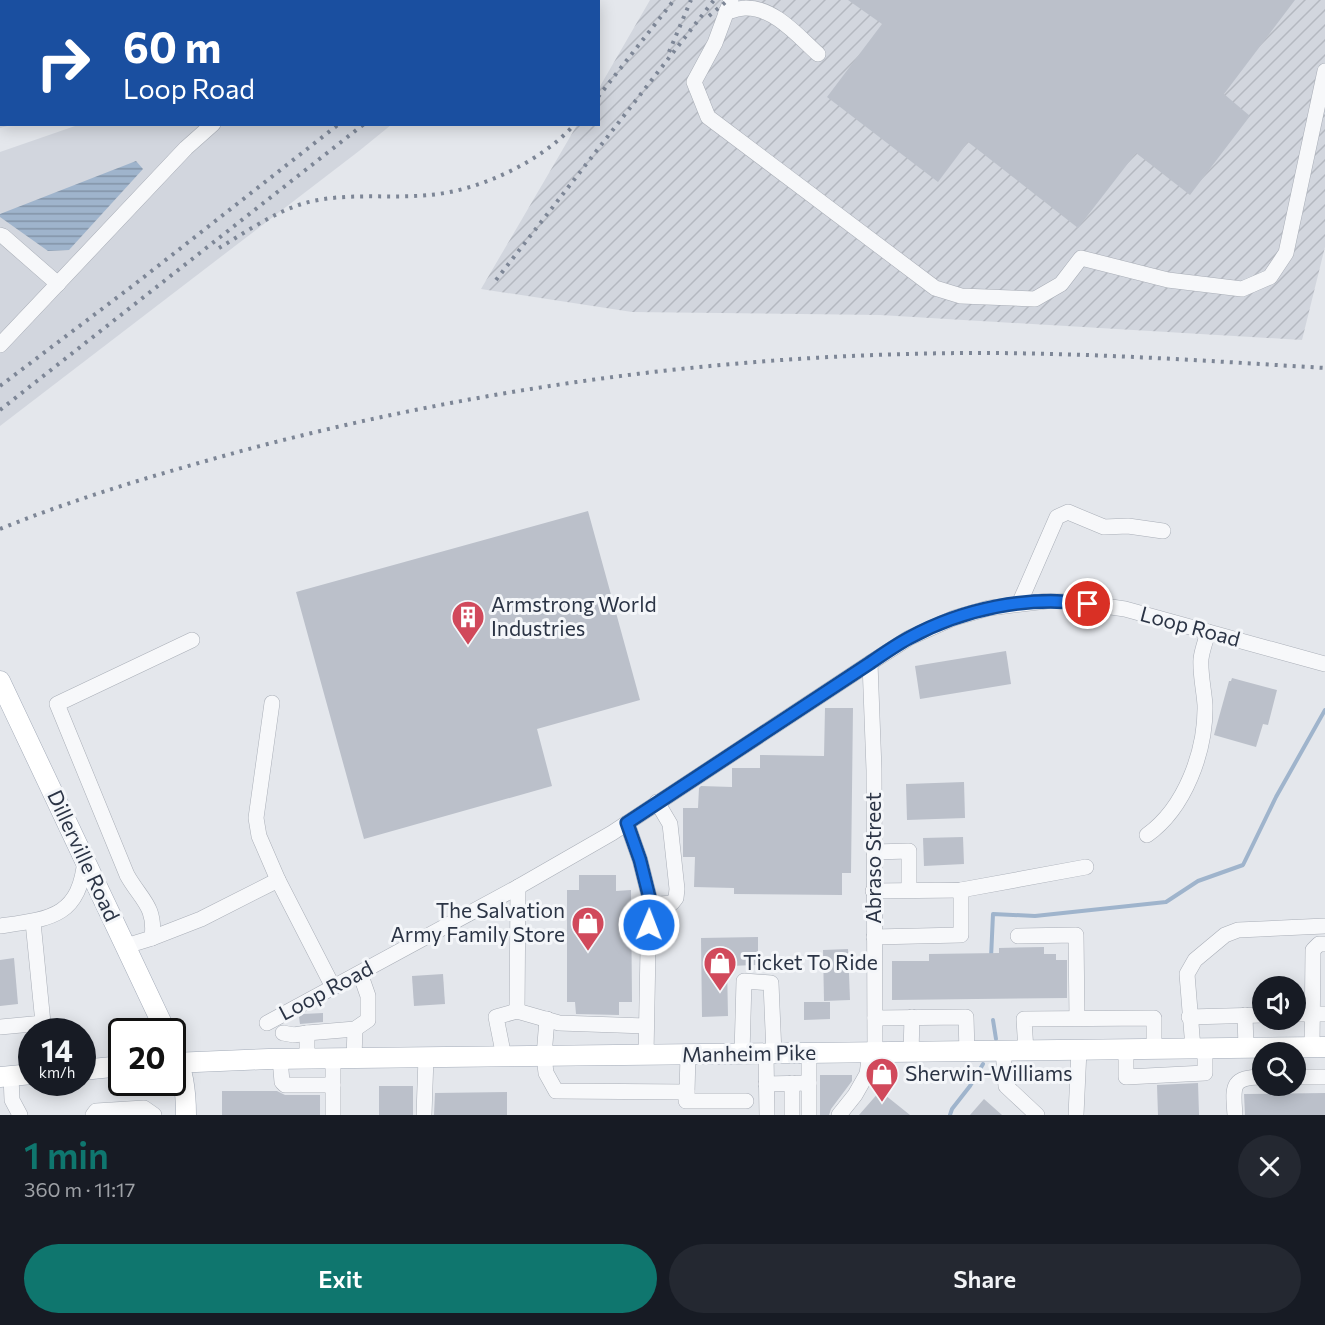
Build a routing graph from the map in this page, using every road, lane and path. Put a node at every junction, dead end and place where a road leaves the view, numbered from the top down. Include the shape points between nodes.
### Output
1 (729, 6) edge
2 (818, 54) dead end
3 (1325, 71) edge
4 (211, 126) edge
5 (0, 235) edge
6 (58, 284) junction
7 (0, 345) edge
8 (1162, 531) dead end
9 (1019, 604) junction
10 (1208, 632) junction
11 (192, 640) dead end
12 (870, 663) junction
13 (1325, 664) edge
14 (0, 681) edge
15 (273, 703) dead end
16 (657, 802) junction
17 (627, 823) junction
18 (1147, 835) dead end
19 (874, 852) junction
20 (85, 859) junction
21 (1086, 867) dead end
22 (278, 880) junction
23 (518, 887) junction
24 (909, 890) junction
25 (961, 890) junction
26 (873, 891) junction
27 (649, 905) junction
28 (33, 922) junction
29 (0, 926) edge
30 (1325, 926) edge
31 (1018, 936) dead end
32 (874, 937) junction
33 (153, 938) junction
34 (1325, 944) edge
35 (126, 946) junction
36 (360, 973) junction
37 (1319, 977) edge
38 (333, 987) junction
39 (517, 1011) junction
40 (1319, 1014) edge
41 (1245, 1015) junction
42 (1252, 1015) edge
43 (912, 1017) junction
44 (1189, 1017) junction
45 (159, 1018) edge
46 (875, 1018) junction
47 (1077, 1018) junction
48 (547, 1019) junction
49 (267, 1023) dead end
50 (646, 1026) junction
51 (0, 1027) edge
52 (355, 1029) junction
53 (283, 1033) dead end
54 (307, 1033) junction
55 (1253, 1042) edge
56 (1252, 1047) edge
57 (1319, 1047) edge
58 (1198, 1048) junction
59 (1126, 1049) junction
60 (1155, 1049) junction
61 (1079, 1050) junction
62 (1003, 1051) junction
63 (1026, 1051) junction
64 (967, 1052) junction
65 (872, 1053) junction
66 (911, 1053) junction
67 (742, 1054) junction
68 (770, 1054) junction
69 (809, 1054) junction
70 (646, 1055) junction
71 (688, 1055) junction
72 (544, 1056) junction
73 (186, 1057) edge
74 (426, 1057) junction
75 (504, 1057) junction
76 (333, 1058) junction
77 (354, 1058) junction
78 (280, 1059) junction
79 (307, 1059) junction
80 (5, 1077) edge
81 (1252, 1077) edge
82 (1306, 1077) edge
83 (1325, 1077) edge
84 (792, 1083) junction
85 (809, 1083) junction
86 (766, 1084) junction
87 (333, 1085) junction
88 (185, 1096) edge
89 (746, 1101) dead end
90 (686, 1103) edge
91 (20, 1115) edge
92 (93, 1115) edge
93 (154, 1115) edge
94 (186, 1115) edge
95 (333, 1115) edge
96 (424, 1115) edge
97 (767, 1115) edge
98 (792, 1115) edge
99 (809, 1115) edge
100 (839, 1115) edge
101 (1037, 1115) edge
102 (1076, 1115) edge
103 (1235, 1115) edge

1 - 2 street via 761,9
1 - 3 street via 694,82 708,117 935,288 961,296 1035,298 1061,284 1081,258 1168,280 1242,289 1270,277 1286,253
4 - 6 street
5 - 6 street
6 - 7 street
8 - 9 street via 1104,526 1068,512 1057,516
9 - 10 street, Loop Road via 1070,601 1125,609
9 - 12 street, Loop Road via 954,618 909,638
10 - 13 street, Loop Road
10 - 18 street via 1201,658 1205,706 1196,760 1186,790 1173,811
11 - 33 street via 57,704 127,875 150,906
12 - 16 street, Loop Road
12 - 19 street, Abraso Street
14 - 20 main road, Dillerville Road
15 - 22 street via 256,818 259,836
16 - 17 street, Loop Road
16 - 27 street via 670,824 677,889 672,903
17 - 23 street, Loop Road
17 - 27 street
19 - 24 street via 909,851
19 - 26 street, Abraso Street
20 - 28 street via 80,890 69,906
20 - 35 main road, Dillerville Road
21 - 25 street
22 - 33 street
22 - 38 street
23 - 36 street, Loop Road
23 - 39 street
24 - 25 street
24 - 26 street
25 - 32 street via 961,935
26 - 32 street, Abraso Street
27 - 50 street
28 - 29 street
28 - 51 street via 43,1023
30 - 44 street via 1238,930 1225,935 1195,960 1187,974
31 - 47 street via 1076,935
32 - 46 street, Abraso Street
33 - 35 street
34 - 37 street via 1313,950
35 - 45 main road, Dillerville Road
36 - 38 street, Loop Road
36 - 52 street via 368,996 369,1020
37 - 40 street
38 - 49 street, Loop Road
39 - 48 street
39 - 75 street via 496,1017
40 - 57 street
41 - 42 street
41 - 44 street
41 - 55 street
43 - 46 street
43 - 64 street via 966,1017
43 - 66 street
44 - 58 street
46 - 65 street, Abraso Street
47 - 60 street via 1154,1017
47 - 63 street via 1024,1018
48 - 50 street via 559,1023
48 - 72 street
50 - 70 street
52 - 54 street
52 - 77 street
53 - 54 street
54 - 79 street
56 - 58 main road, Manheim Pike
58 - 59 street via 1205,1073 1126,1077
58 - 60 main road, Manheim Pike
59 - 60 main road, Manheim Pike
59 - 61 main road, Manheim Pike
61 - 63 main road, Manheim Pike
61 - 102 street
62 - 63 main road, Manheim Pike
62 - 64 main road, Manheim Pike
62 - 101 street via 1006,1086
64 - 66 main road, Manheim Pike
65 - 66 main road, Manheim Pike
65 - 69 main road, Manheim Pike
65 - 100 street, Abraso Street via 867,1074
67 - 68 main road, Manheim Pike
67 - 68 street via 744,981 771,983
67 - 71 main road, Manheim Pike
68 - 69 main road, Manheim Pike
68 - 86 street
69 - 85 street
70 - 71 main road, Manheim Pike
70 - 72 main road, Manheim Pike
71 - 90 street
72 - 75 main road, Manheim Pike
72 - 90 street via 546,1073 556,1091
73 - 78 main road, Manheim Pike
74 - 75 main road, Manheim Pike
74 - 77 main road, Manheim Pike
74 - 96 street
76 - 77 main road, Manheim Pike
76 - 79 main road, Manheim Pike
76 - 87 street
78 - 79 main road, Manheim Pike
78 - 87 street via 285,1085
80 - 91 street
81 - 103 street via 1236,1084
82 - 83 street
84 - 85 street
84 - 86 street
84 - 98 street
85 - 99 street
86 - 97 street
87 - 95 street
88 - 94 main road
89 - 90 street
92 - 93 street via 96,1111 144,1108

